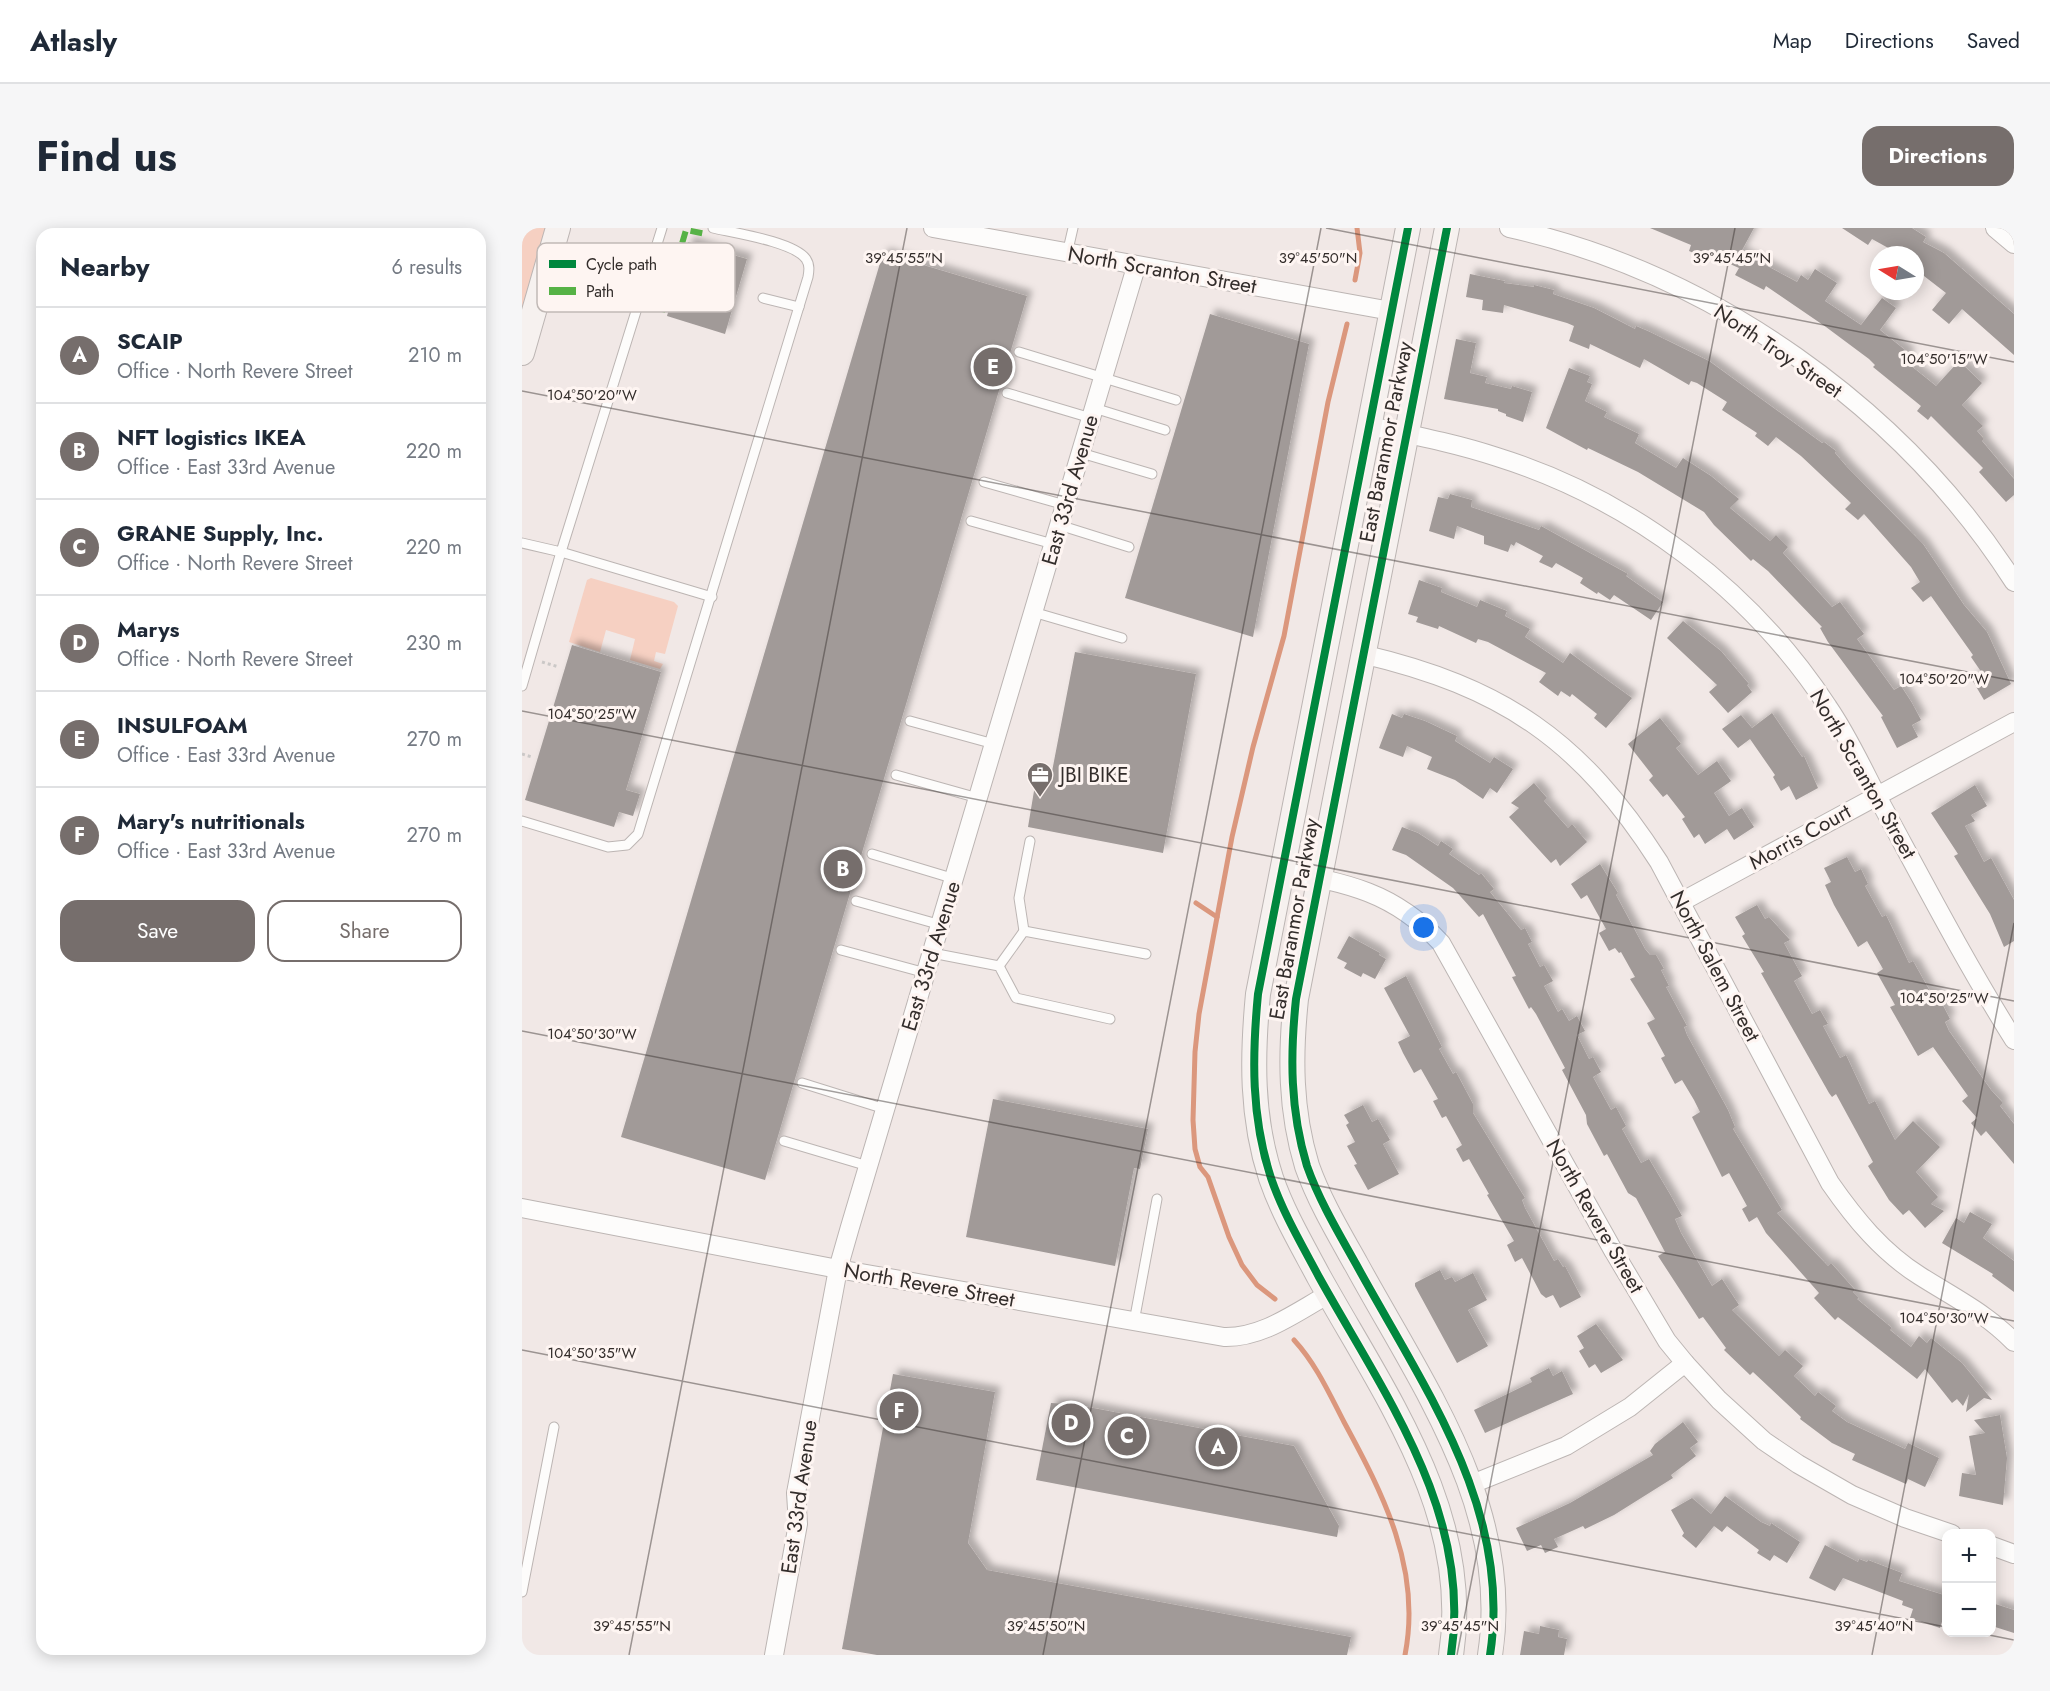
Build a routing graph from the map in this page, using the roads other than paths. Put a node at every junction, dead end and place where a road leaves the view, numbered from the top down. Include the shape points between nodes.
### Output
1 (558, 228) edge
2 (662, 228) edge
3 (713, 228) edge
4 (933, 228) edge
5 (1073, 228) edge
6 (1408, 228) edge
7 (1446, 228) edge
8 (1509, 228) edge
9 (1995, 228) edge
10 (554, 243) edge
11 (657, 243) edge
12 (2014, 244) edge
13 (1067, 254) junction
14 (1136, 267) junction
15 (763, 298) dead end
16 (537, 301) edge
17 (799, 307) junction
18 (1391, 311) junction
19 (636, 312) edge
20 (1019, 352) dead end
21 (522, 353) edge
22 (1103, 377) junction
23 (1007, 393) dead end
24 (1176, 400) dead end
25 (1092, 413) junction
26 (1369, 426) junction
27 (1165, 430) dead end
28 (1406, 434) junction
29 (1081, 453) junction
30 (1152, 474) dead end
31 (984, 482) dead end
32 (1065, 505) junction
33 (971, 521) dead end
34 (1059, 525) junction
35 (522, 543) edge
36 (1053, 544) junction
37 (1129, 547) dead end
38 (561, 552) junction
39 (2014, 582) edge
40 (712, 597) junction
41 (1034, 612) junction
42 (1122, 638) dead end
43 (1362, 654) junction
44 (522, 686) edge
45 (910, 721) dead end
46 (2014, 722) edge
47 (994, 744) junction
48 (896, 775) dead end
49 (1877, 795) junction
50 (978, 798) junction
51 (522, 821) edge
52 (1030, 841) dead end
53 (872, 855) dead end
54 (1281, 871) junction
55 (1319, 878) junction
56 (954, 879) junction
57 (856, 901) dead end
58 (1682, 902) junction
59 (941, 926) junction
60 (1024, 931) junction
61 (841, 950) dead end
62 (932, 953) junction
63 (1146, 954) dead end
64 (999, 966) junction
65 (926, 973) junction
66 (1110, 1019) dead end
67 (2014, 1040) edge
68 (802, 1083) dead end
69 (885, 1109) junction
70 (784, 1141) dead end
71 (868, 1166) junction
72 (1157, 1199) dead end
73 (522, 1208) edge
74 (838, 1269) junction
75 (1329, 1294) junction
76 (1134, 1322) junction
77 (2014, 1342) edge
78 (1685, 1364) junction
79 (554, 1427) dead end
80 (1472, 1484) junction
81 (1942, 1530) edge
82 (1996, 1547) edge
83 (2014, 1554) edge
84 (522, 1592) edge
85 (774, 1655) edge
86 (1451, 1655) edge
87 (1490, 1655) edge

1 - 10 street
2 - 11 lane
3 - 17 lane via 800,253 809,266
4 - 13 street, North Scranton Street
5 - 13 lane
6 - 18 street, East Baranmor Parkway
7 - 28 street, East Baranmor Parkway
8 - 39 street, North Troy Street via 1568,243 1651,275 1722,312 1816,371 1899,442 1967,518
9 - 12 street
13 - 14 street, North Scranton Street
14 - 18 street, North Scranton Street
14 - 22 street, East 33rd Avenue
15 - 17 lane
16 - 21 street
17 - 40 lane
18 - 26 street, East Baranmor Parkway
19 - 38 lane
20 - 22 lane
22 - 24 lane
22 - 25 street, East 33rd Avenue
23 - 25 lane
25 - 27 lane
25 - 29 street, East 33rd Avenue
26 - 28 street, North Scranton Street
26 - 54 street, East Baranmor Parkway
28 - 43 street, East Baranmor Parkway
28 - 49 street, North Scranton Street via 1498,457 1554,478 1623,512 1683,552 1749,611 1809,680 1845,733
29 - 30 lane
29 - 32 street, East 33rd Avenue
31 - 32 lane
32 - 34 street, East 33rd Avenue
33 - 36 lane
34 - 36 street, East 33rd Avenue
34 - 37 lane
35 - 38 lane
36 - 41 street, East 33rd Avenue
38 - 40 lane
38 - 44 lane
40 - 51 lane via 634,841 608,847
41 - 42 lane
41 - 47 street, East 33rd Avenue
43 - 55 street, East Baranmor Parkway
43 - 58 street, North Salem Street via 1399,662 1480,691 1546,733 1608,790 1646,841
45 - 47 lane
46 - 49 street, Morris Court
47 - 50 street, East 33rd Avenue
48 - 50 lane
49 - 58 street, Morris Court
49 - 67 street, North Scranton Street via 1953,938
50 - 56 street, East 33rd Avenue
52 - 60 lane via 1019,898
53 - 56 lane
54 - 55 street, North Revere Street
54 - 75 street, East Baranmor Parkway via 1258,994 1255,1107 1262,1146 1280,1202
55 - 78 street, North Revere Street via 1382,896 1425,925 1441,943 1614,1252
55 - 80 street, East Baranmor Parkway via 1292,1039 1291,1073 1299,1137 1324,1206 1443,1422
56 - 59 street, East 33rd Avenue
57 - 59 lane
58 - 77 street, North Salem Street via 1830,1183 1849,1210 1894,1257 1983,1313
59 - 62 street, East 33rd Avenue
60 - 63 lane
60 - 64 lane
61 - 65 lane
62 - 64 lane
62 - 65 street, East 33rd Avenue
64 - 66 lane via 1016,998
65 - 69 street, East 33rd Avenue
68 - 69 lane
69 - 71 street, East 33rd Avenue
70 - 71 lane
71 - 74 street, East 33rd Avenue
72 - 76 lane
73 - 74 street, North Revere Street
74 - 76 street, North Revere Street
74 - 85 street, East 33rd Avenue via 796,1493 798,1524
75 - 76 street, North Revere Street via 1266,1328 1235,1337
75 - 86 street, East Baranmor Parkway via 1409,1439 1436,1497 1454,1576 1456,1604
78 - 80 street via 1630,1407 1566,1446
78 - 81 street, North Revere Street via 1764,1441 1798,1464 1858,1498
79 - 84 lane
80 - 87 street, East Baranmor Parkway via 1492,1572
82 - 83 street

